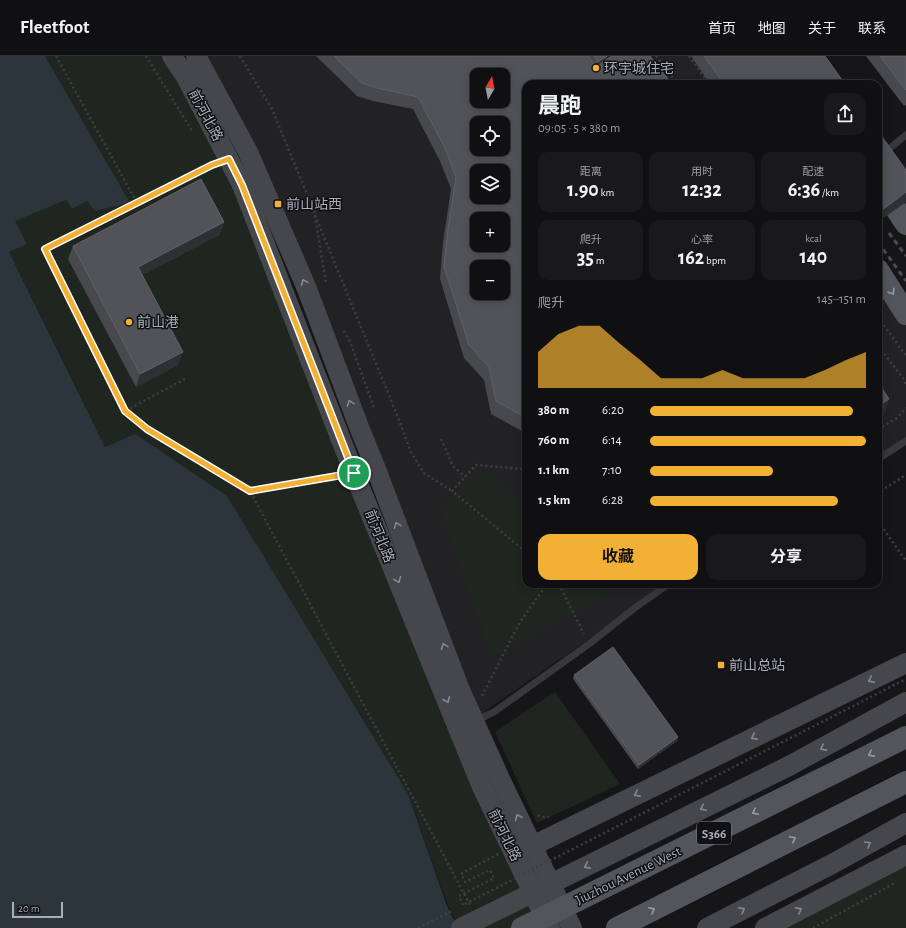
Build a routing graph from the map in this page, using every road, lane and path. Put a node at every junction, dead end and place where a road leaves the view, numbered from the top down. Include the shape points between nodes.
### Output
1 (56, 56) edge
2 (172, 56) edge
3 (196, 56) edge
4 (240, 56) edge
5 (656, 56) edge
6 (688, 56) edge
7 (675, 80) edge
8 (706, 80) edge
9 (906, 135) edge
10 (882, 155) edge
11 (229, 159) junction
12 (137, 203) junction
13 (314, 211) junction
14 (882, 276) edge
15 (326, 286) dead end
16 (906, 314) edge
17 (882, 323) edge
18 (342, 326) dead end
19 (882, 351) edge
20 (906, 356) edge
21 (185, 379) dead end
22 (906, 386) edge
23 (906, 408) edge
24 (125, 411) junction
25 (376, 415) dead end
26 (882, 427) edge
27 (441, 439) dead end
28 (906, 441) edge
29 (882, 456) edge
30 (522, 469) edge
31 (354, 473) junction
32 (906, 475) edge
33 (465, 478) junction
34 (250, 491) junction
35 (452, 491) junction
36 (882, 491) edge
37 (882, 527) edge
38 (522, 549) edge
39 (906, 561) edge
40 (545, 588) edge
41 (561, 588) edge
42 (663, 588) edge
43 (589, 644) junction
44 (906, 663) edge
45 (906, 679) edge
46 (478, 692) dead end
47 (906, 702) edge
48 (475, 721) junction
49 (906, 737) edge
50 (906, 782) edge
51 (535, 814) dead end
52 (554, 817) dead end
53 (906, 823) edge
54 (532, 846) junction
55 (507, 854) junction
56 (906, 855) edge
57 (899, 881) dead end
58 (463, 904) junction
59 (471, 907) dead end
60 (418, 928) edge
61 (461, 928) edge
62 (522, 928) edge
63 (550, 928) edge
64 (572, 928) edge
65 (617, 928) edge
66 (707, 928) edge
67 (765, 928) edge
68 (813, 928) edge

1 - 12 path
2 - 11 main road, 前河北路 via 186,77
48 -> 3 main road, 前河北路 via 458,683 307,289 248,152
4 - 13 path via 272,109
5 - 7 path
6 - 8 path
9 - 10 lane
11 - 12 path
11 - 31 main road, 前河北路 via 242,185
12 - 24 path via 45,249
13 - 15 path
13 - 35 path via 398,414 411,452 424,473
14 -> 16 main road
17 - 20 path
18 - 25 path
19 - 22 path via 904,379
21 - 24 path
23 - 26 path via 897,418
24 - 34 path via 147,429
27 - 33 path via 453,466
28 - 29 lane
30 - 33 path via 476,465
31 - 34 path
31 -> 55 main road, 前河北路
32 - 36 path
33 - 35 path
34 - 59 path
35 - 38 path
37 - 39 path
40 - 46 path via 520,622 480,700
41 - 43 path
42 - 43 lane
43 - 48 lane via 494,712
44 -> 54 main road
45 - 58 path, bridge
47 -> 61 main road, bridge via 789,766
54 -> 48 main road, 前河北路
49 -> 62 main road, Jiuzhou Avenue West / S366, bridge
65 -> 50 main road
51 - 52 path
66 -> 53 main road
54 - 55 main road
54 - 64 main road, 前河北路
55 - 58 path, bridge via 461,874 465,882 490,870 494,878 459,896
55 - 63 main road, 前河北路
67 -> 56 main road
57 - 68 path
58 - 60 path, bridge

